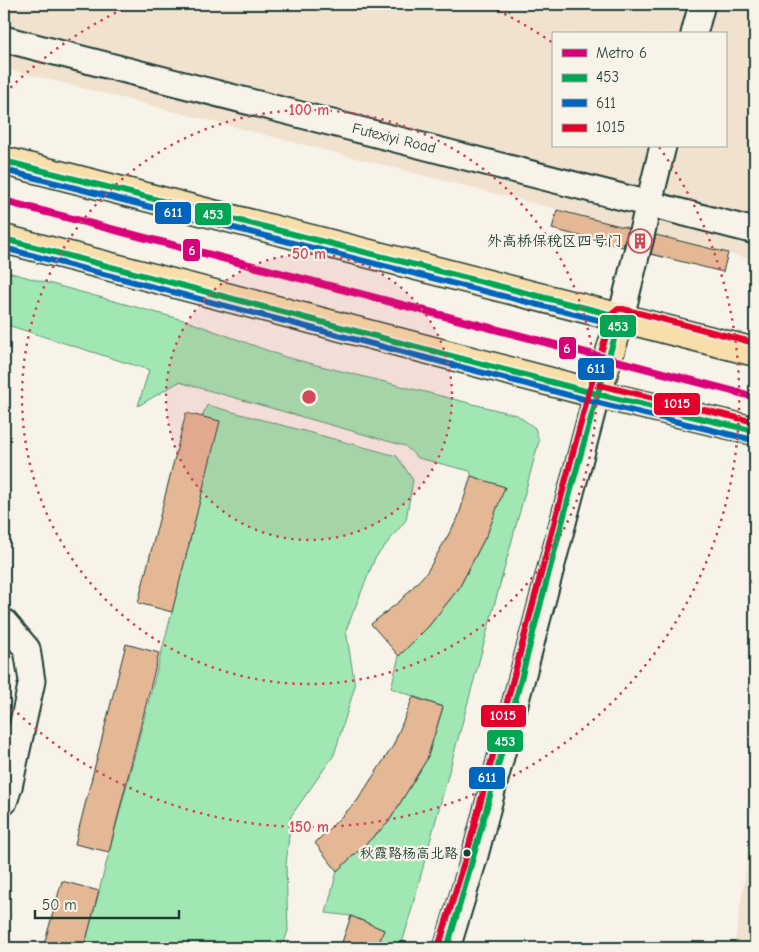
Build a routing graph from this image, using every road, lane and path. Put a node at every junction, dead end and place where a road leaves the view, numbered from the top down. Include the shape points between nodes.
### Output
1 (702, 4) edge
2 (695, 32) edge
3 (4, 39) edge
4 (662, 148) edge
5 (4, 161) edge
6 (648, 202) junction
7 (755, 231) edge
8 (4, 240) edge
9 (621, 317) junction
10 (755, 352) edge
11 (597, 394) junction
12 (755, 431) edge
13 (4, 622) edge
14 (4, 802) edge
15 (447, 948) edge

1 - 2 street
3 - 6 street, Futexiyi Road
4 - 6 street
5 - 9 main road
6 - 7 street, Futexiyi Road
6 - 9 street
8 - 11 main road
9 - 10 main road
9 - 11 main road
11 - 12 main road
11 - 15 street via 474,859
13 - 14 street via 27,649 32,681

